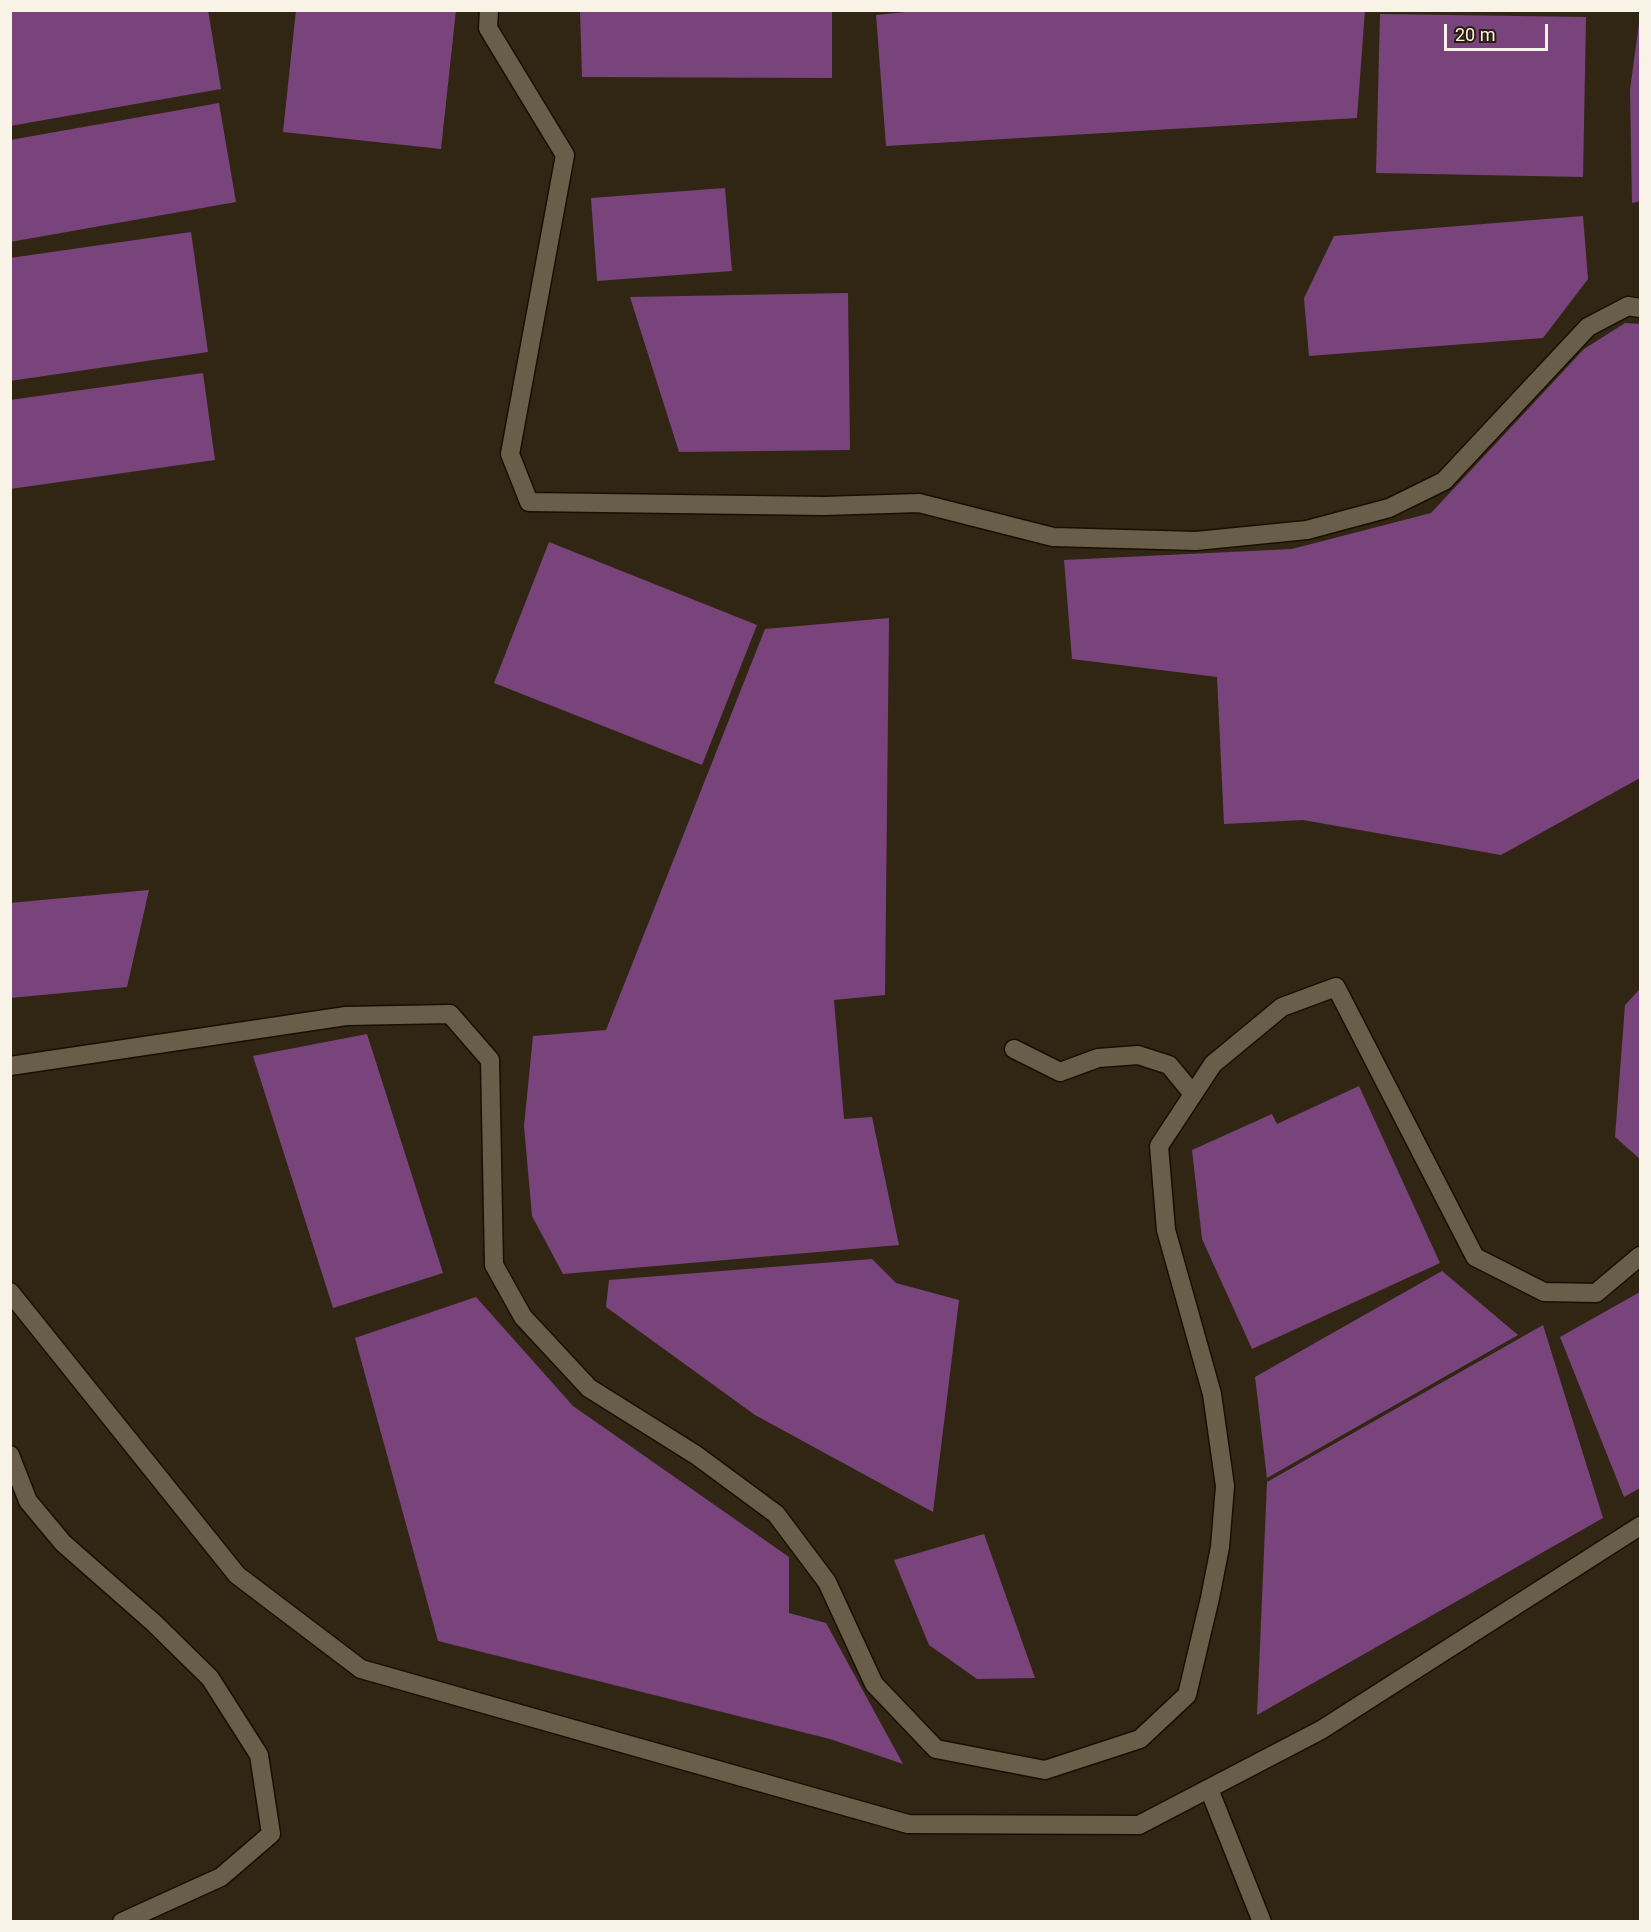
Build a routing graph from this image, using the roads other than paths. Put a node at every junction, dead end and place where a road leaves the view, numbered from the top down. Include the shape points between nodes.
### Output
1 (489, 10) edge
2 (1641, 308) edge
3 (1014, 1049) dead end
4 (10, 1065) edge
5 (1193, 1094) junction
6 (1641, 1256) edge
7 (10, 1292) edge
8 (10, 1455) edge
9 (1641, 1526) edge
10 (1209, 1789) junction
11 (122, 1922) edge
12 (1262, 1922) edge

1 - 2 street via 488,28 565,155 510,454 529,502 824,506 919,503 1053,537 1196,541 1307,530 1389,507 1444,481 1588,327 1628,306
3 - 5 street via 1060,1072 1098,1059 1138,1055 1169,1065
4 - 5 street via 346,1016 450,1014 490,1060 494,1265 523,1317 589,1388 696,1455 776,1514 827,1582 874,1684 936,1749 1045,1770 1140,1739 1187,1695 1210,1598 1226,1486 1212,1394 1166,1230 1159,1146
5 - 6 street via 1213,1064 1282,1006 1336,987 1475,1257 1544,1292 1596,1293
7 - 10 street via 237,1575 361,1669 908,1824 1139,1825
8 - 11 street via 28,1501 63,1543 210,1678 259,1755 271,1834 221,1878
9 - 10 street via 1321,1730
10 - 12 street

